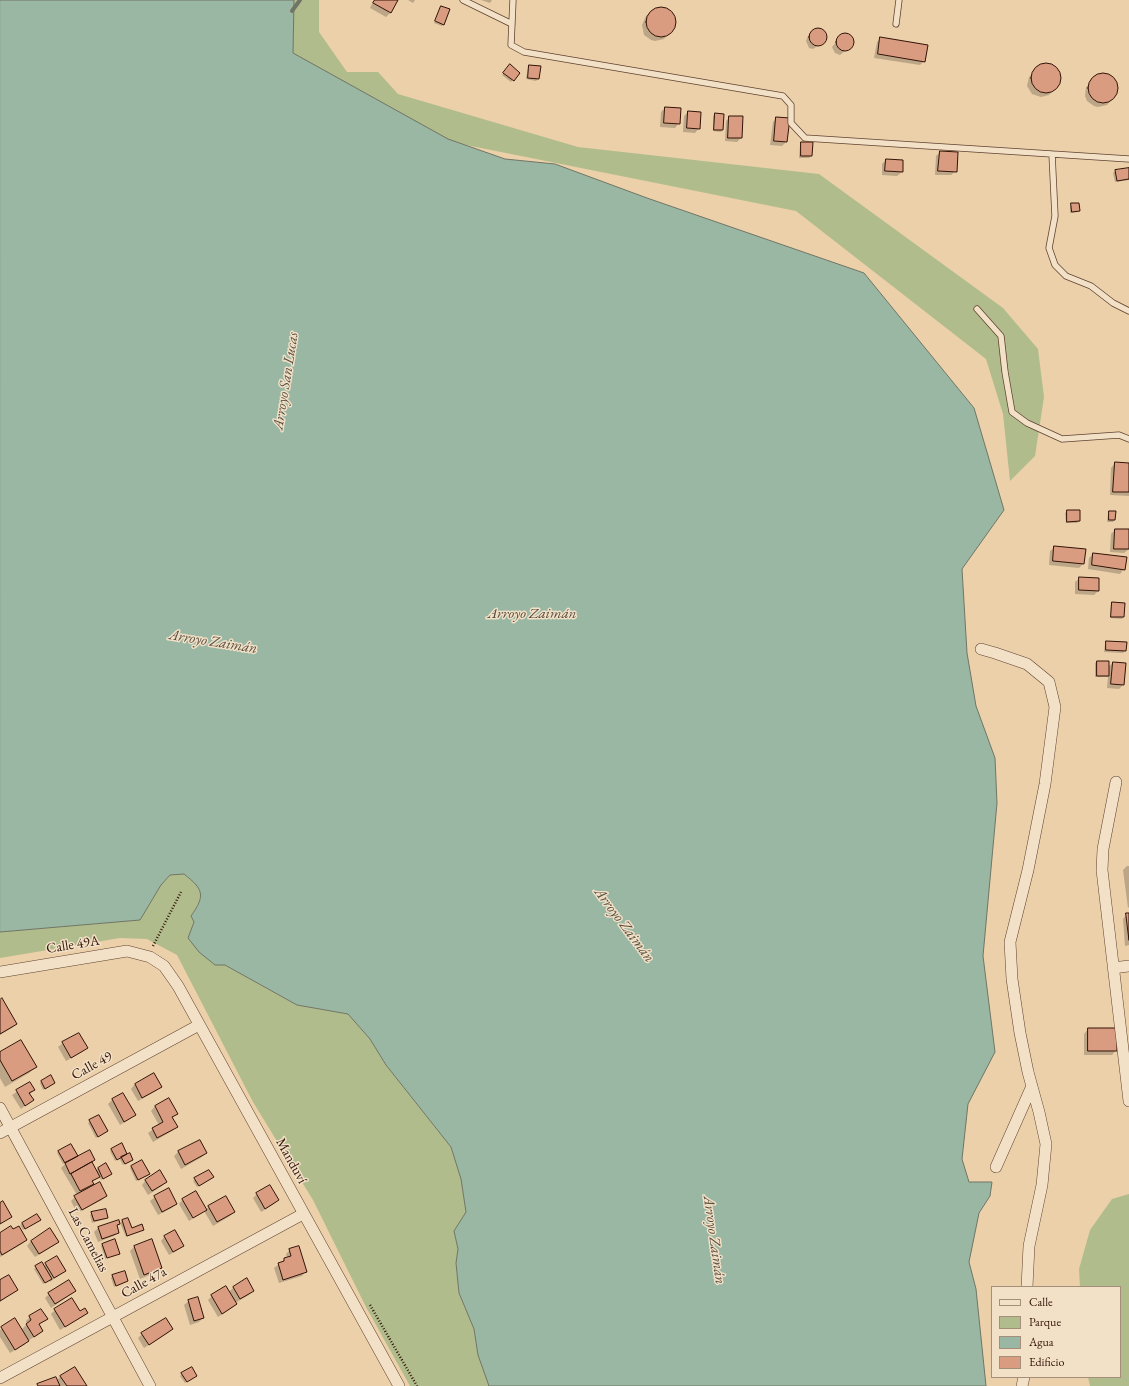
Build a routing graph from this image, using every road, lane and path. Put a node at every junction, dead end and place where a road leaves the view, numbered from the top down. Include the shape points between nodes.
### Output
1 (463, 0) edge
2 (513, 0) edge
3 (899, 0) edge
4 (512, 24) junction
5 (896, 24) dead end
6 (1052, 154) junction
7 (1129, 159) edge
8 (977, 309) dead end
9 (1129, 312) edge
10 (1129, 438) edge
11 (981, 649) dead end
12 (1116, 782) dead end
13 (181, 892) dead end
14 (151, 952) junction
15 (1129, 966) edge
16 (1113, 968) junction
17 (0, 972) edge
18 (199, 1025) junction
19 (1032, 1086) junction
20 (1129, 1101) edge
21 (0, 1108) edge
22 (10, 1127) junction
23 (0, 1133) edge
24 (996, 1168) dead end
25 (303, 1214) junction
26 (1027, 1286) edge
27 (112, 1317) junction
28 (0, 1378) edge
29 (150, 1386) edge
30 (399, 1386) edge

1 - 4 lane
2 - 4 lane
3 - 5 lane
4 - 6 lane via 511,45 524,52 783,96 791,105 791,123 805,138
6 - 7 lane
6 - 9 lane via 1055,216 1049,248 1055,265 1066,276 1091,286
8 - 10 lane via 1001,336 1012,412 1027,423 1062,440 1118,435
11 - 19 street via 1027,664 1049,682 1055,707 1045,784 1028,870 1010,942 1012,979 1020,1033
12 - 16 street via 1103,849 1102,870
13 - 14 path
14 - 17 street, Calle 49A via 127,951
14 - 18 street, Manduví via 178,986
15 - 16 street
16 - 20 street
18 - 22 street, Calle 49
18 - 25 street, Manduví
19 - 24 street
19 - 26 street via 1046,1144 1042,1184 1029,1246
21 - 22 street, Las Camelias
22 - 23 street, Calle 49
22 - 27 street, Las Camelias
25 - 27 street, Calle 47a
25 - 30 street, Manduví
27 - 28 street, Calle 47a
27 - 29 street, Las Camelias

